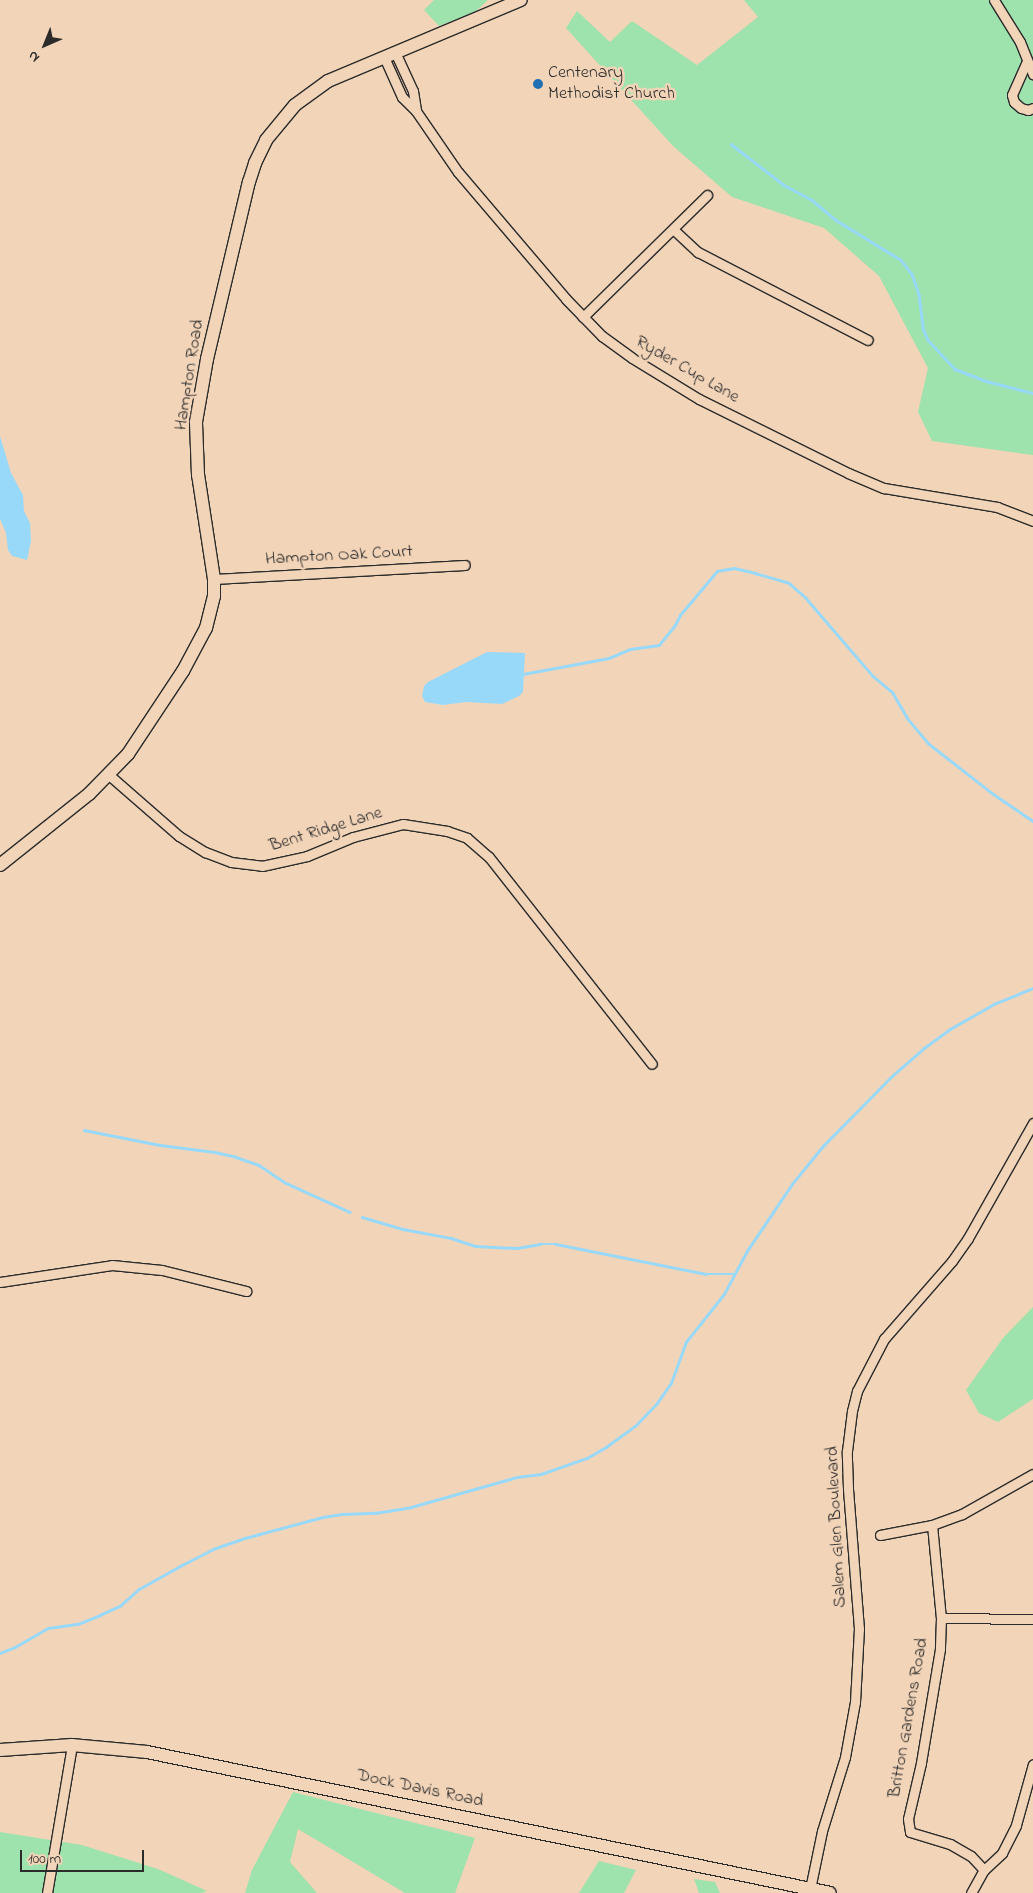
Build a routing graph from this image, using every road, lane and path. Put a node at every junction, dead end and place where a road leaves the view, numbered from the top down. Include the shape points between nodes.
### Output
1 (521, 0) edge
2 (994, 0) edge
3 (389, 54) junction
4 (1027, 61) junction
5 (1033, 75) edge
6 (1033, 108) edge
7 (707, 195) dead end
8 (674, 230) junction
9 (583, 317) junction
10 (868, 340) dead end
11 (1033, 521) edge
12 (465, 565) dead end
13 (214, 579) junction
14 (109, 775) junction
15 (0, 865) edge
16 (652, 1064) dead end
17 (1033, 1123) edge
18 (0, 1282) edge
19 (246, 1291) dead end
20 (1033, 1474) edge
21 (932, 1525) junction
22 (880, 1535) dead end
23 (942, 1618) junction
24 (1033, 1620) edge
25 (72, 1745) junction
26 (0, 1750) edge
27 (1033, 1764) edge
28 (1028, 1799) edge
29 (984, 1870) junction
30 (810, 1889) junction
31 (47, 1893) edge
32 (830, 1893) edge
33 (971, 1893) edge

1 - 3 main road, Hampton Road
2 - 4 street via 1020,42
3 - 9 street, Ryder Cup Lane via 413,91 416,111 458,172
3 - 13 main road, Hampton Road via 328,81 302,98 276,125 254,163 216,320 196,422 198,475
4 - 5 street
4 - 6 street via 1012,95 1021,108
7 - 8 street
8 - 9 street
8 - 10 street via 698,252
9 - 11 street, Ryder Cup Lane via 632,358 699,399 848,473 884,488 989,505
12 - 13 street, Hampton Oak Court
13 - 14 main road, Hampton Road via 211,613 199,643 139,738
14 - 15 main road, Hampton Road
14 - 16 street, Bent Ridge Lane via 179,836 205,852 231,862 262,866 299,858 353,837 403,824 447,830 467,838 489,857
17 - 30 street, Salem Glen Boulevard via 968,1238 884,1339 857,1391 847,1450 860,1629 855,1702 845,1757 822,1831
18 - 19 street via 112,1265 162,1270
20 - 21 street via 962,1514
21 - 22 street
21 - 23 street, Britton Gardens Road
23 - 24 street
23 - 29 street, Britton Gardens Road via 940,1649 908,1819 910,1832 950,1844 971,1856
25 - 26 main road, Dock Davis Road
25 - 30 main road, Dock Davis Road via 147,1752
25 - 31 street
27 - 28 street
28 - 29 street via 1002,1853
29 - 33 street
30 - 32 main road, Dock Davis Road

